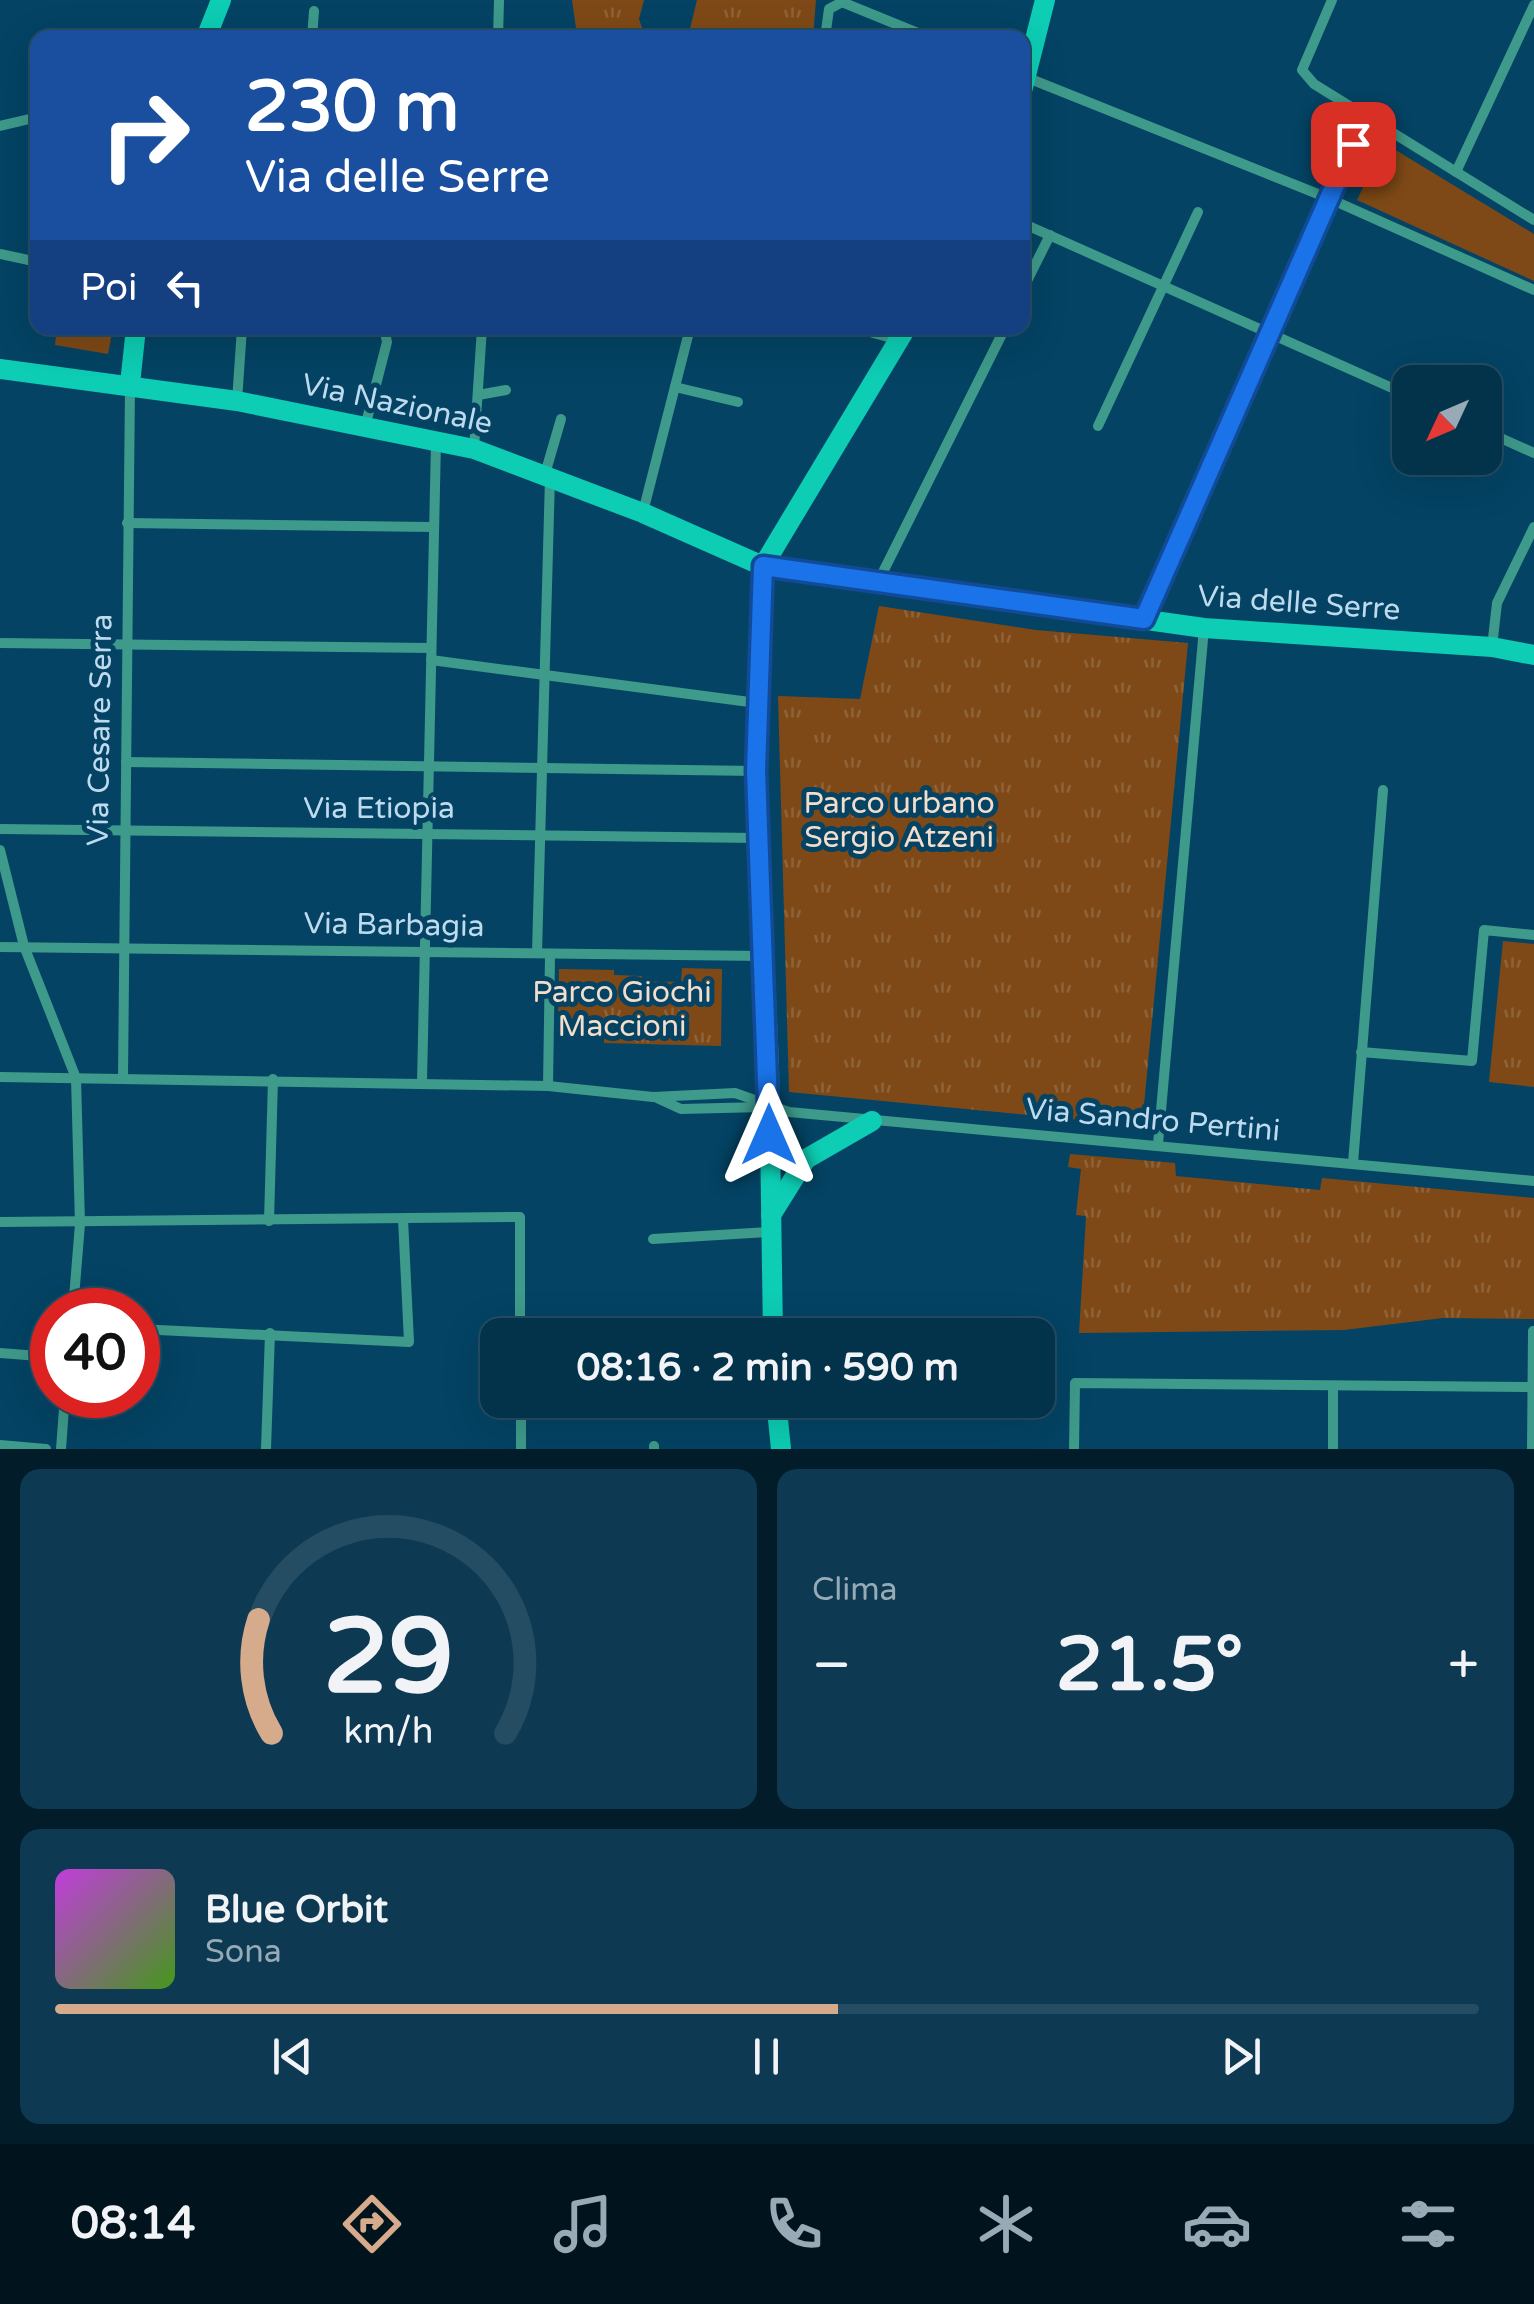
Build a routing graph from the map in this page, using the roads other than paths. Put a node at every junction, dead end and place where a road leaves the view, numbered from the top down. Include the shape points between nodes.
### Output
1 (221, 0) edge
2 (499, 0) edge
3 (1045, 0) edge
4 (1332, 0) edge
5 (1534, 5) edge
6 (314, 11) dead end
7 (209, 30) edge
8 (313, 30) edge
9 (498, 30) edge
10 (826, 30) edge
11 (909, 30) edge
12 (1030, 58) edge
13 (1030, 83) edge
14 (1365, 116) junction
15 (30, 118) edge
16 (0, 126) edge
17 (1456, 172) junction
18 (1328, 198) junction
19 (1198, 212) dead end
20 (1534, 220) edge
21 (1030, 226) edge
22 (1050, 235) junction
23 (0, 254) edge
24 (30, 260) edge
25 (1030, 276) edge
26 (1162, 284) junction
27 (1534, 290) edge
28 (1269, 332) junction
29 (135, 335) edge
30 (242, 335) edge
31 (385, 335) edge
32 (482, 335) edge
33 (688, 335) edge
34 (901, 335) edge
35 (1000, 335) edge
36 (0, 369) edge
37 (130, 384) junction
38 (675, 387) junction
39 (1392, 388) edge
40 (506, 390) dead end
41 (478, 395) junction
42 (237, 401) junction
43 (738, 402) dead end
44 (562, 419) dead end
45 (1098, 426) dead end
46 (366, 427) junction
47 (1502, 439) edge
48 (436, 442) junction
49 (474, 448) junction
50 (1534, 453) edge
51 (547, 475) junction
52 (643, 513) junction
53 (127, 522) junction
54 (433, 527) junction
55 (1534, 528) edge
56 (763, 566) junction
57 (876, 584) junction
58 (1144, 619) junction
59 (1204, 628) junction
60 (0, 643) edge
61 (126, 644) junction
62 (1492, 646) junction
63 (431, 654) junction
64 (1534, 656) edge
65 (542, 676) junction
66 (757, 702) junction
67 (126, 762) junction
68 (430, 766) junction
69 (540, 768) junction
70 (756, 771) junction
71 (1383, 790) dead end
72 (0, 829) edge
73 (124, 832) junction
74 (430, 833) junction
75 (539, 836) junction
76 (757, 838) junction
77 (0, 850) edge
78 (1534, 934) edge
79 (24, 946) junction
80 (0, 947) edge
81 (122, 948) junction
82 (427, 949) junction
83 (537, 952) junction
84 (550, 956) junction
85 (763, 956) junction
86 (1362, 1052) junction
87 (123, 1076) junction
88 (0, 1077) edge
89 (76, 1078) junction
90 (273, 1079) junction
91 (422, 1082) junction
92 (548, 1086) junction
93 (768, 1107) junction
94 (872, 1122) junction
95 (1158, 1144) junction
96 (1354, 1164) junction
97 (1534, 1180) edge
98 (770, 1218) junction
99 (403, 1219) junction
100 (269, 1221) junction
101 (0, 1222) edge
102 (80, 1224) junction
103 (653, 1240) dead end
104 (75, 1288) edge
105 (520, 1318) edge
106 (773, 1318) edge
107 (160, 1329) edge
108 (1533, 1331) edge
109 (270, 1333) junction
110 (0, 1353) edge
111 (30, 1355) edge
112 (1533, 1387) edge
113 (1333, 1388) junction
114 (64, 1418) edge
115 (521, 1418) edge
116 (778, 1418) edge
117 (0, 1445) edge
118 (46, 1449) edge
119 (61, 1449) edge
120 (266, 1449) edge
121 (521, 1449) edge
122 (781, 1449) edge
123 (1074, 1449) edge
124 (1334, 1449) edge
125 (1532, 1449) edge

1 - 7 street
2 - 9 street
3 - 12 street
4 - 14 street via 1302,70
5 - 17 street
6 - 8 street
10 - 11 street via 827,13 837,2
13 - 18 street
14 - 17 street
14 - 18 street
15 - 16 street
17 - 20 street
18 - 27 street
18 - 28 street
19 - 26 street
21 - 22 street
22 - 25 street
22 - 26 street
23 - 24 street
26 - 28 street
26 - 45 street
28 - 39 street
28 - 58 street
29 - 37 street
30 - 42 street
31 - 46 street
32 - 41 street
33 - 38 street
34 - 56 street
35 - 57 street
36 - 37 street, Via Nazionale
37 - 42 street, Via Nazionale
37 - 53 street, Via Cesare Serra
38 - 43 street
38 - 52 street
40 - 41 street
41 - 49 street
42 - 46 street, Via Nazionale
44 - 51 street
46 - 48 street, Via Nazionale
47 - 50 street
48 - 49 street, Via Nazionale
48 - 54 street
49 - 51 street, Via Nazionale
51 - 52 street, Via Nazionale
51 - 65 street
52 - 56 street, Via Nazionale
53 - 54 street
53 - 61 street, Via Cesare Serra
54 - 63 street
55 - 62 street via 1497,603
56 - 57 street, Via delle Serre
56 - 66 street
57 - 58 street, Via delle Serre
58 - 59 street, Via delle Serre
59 - 62 street, Via delle Serre
59 - 95 street
60 - 61 street
61 - 63 street
61 - 67 street, Via Cesare Serra
62 - 64 street, Via delle Serre
63 - 65 street
63 - 68 street
65 - 66 street
65 - 69 street
66 - 70 street
67 - 68 street
67 - 73 street, Via Cesare Serra
68 - 69 street
68 - 74 street
69 - 70 street
69 - 75 street
70 - 76 street
71 - 86 street
72 - 73 street, Via Etiopia
73 - 74 street, Via Etiopia
73 - 81 street, Via Cesare Serra
74 - 75 street, Via Etiopia
74 - 82 street
75 - 76 street, Via Etiopia
75 - 83 street
76 - 85 street
77 - 79 street
78 - 86 street via 1484,930 1472,1061
79 - 80 street, Via Barbagia
79 - 81 street, Via Barbagia
79 - 89 street
81 - 82 street, Via Barbagia
81 - 87 street, Via Cesare Serra
82 - 83 street, Via Barbagia
82 - 91 street
83 - 84 street, Via Barbagia
84 - 85 street, Via Barbagia
84 - 92 street
85 - 93 street
86 - 96 street
87 - 89 street, Via Sandro Pertini
87 - 90 street, Via Sandro Pertini
88 - 89 street, Via Sandro Pertini
89 - 102 street
90 - 91 street, Via Sandro Pertini
90 - 100 street
91 - 92 street, Via Sandro Pertini
92 - 93 street, Via Sandro Pertini via 653,1097 681,1108
93 - 94 street, Via Sandro Pertini
93 - 98 street
94 - 95 street, Via Sandro Pertini
94 - 98 street via 806,1159
95 - 96 street, Via Sandro Pertini
96 - 97 street, Via Sandro Pertini
98 - 103 street
98 - 106 street
99 - 100 street
99 - 105 street via 520,1218
99 - 109 street via 409,1342
100 - 102 street
101 - 102 street
102 - 104 street
107 - 109 street
108 - 112 street
109 - 120 street
110 - 111 street
112 - 113 street
112 - 125 street
113 - 123 street via 1075,1383
113 - 124 street
114 - 119 street
115 - 121 street
116 - 122 street
117 - 118 street

